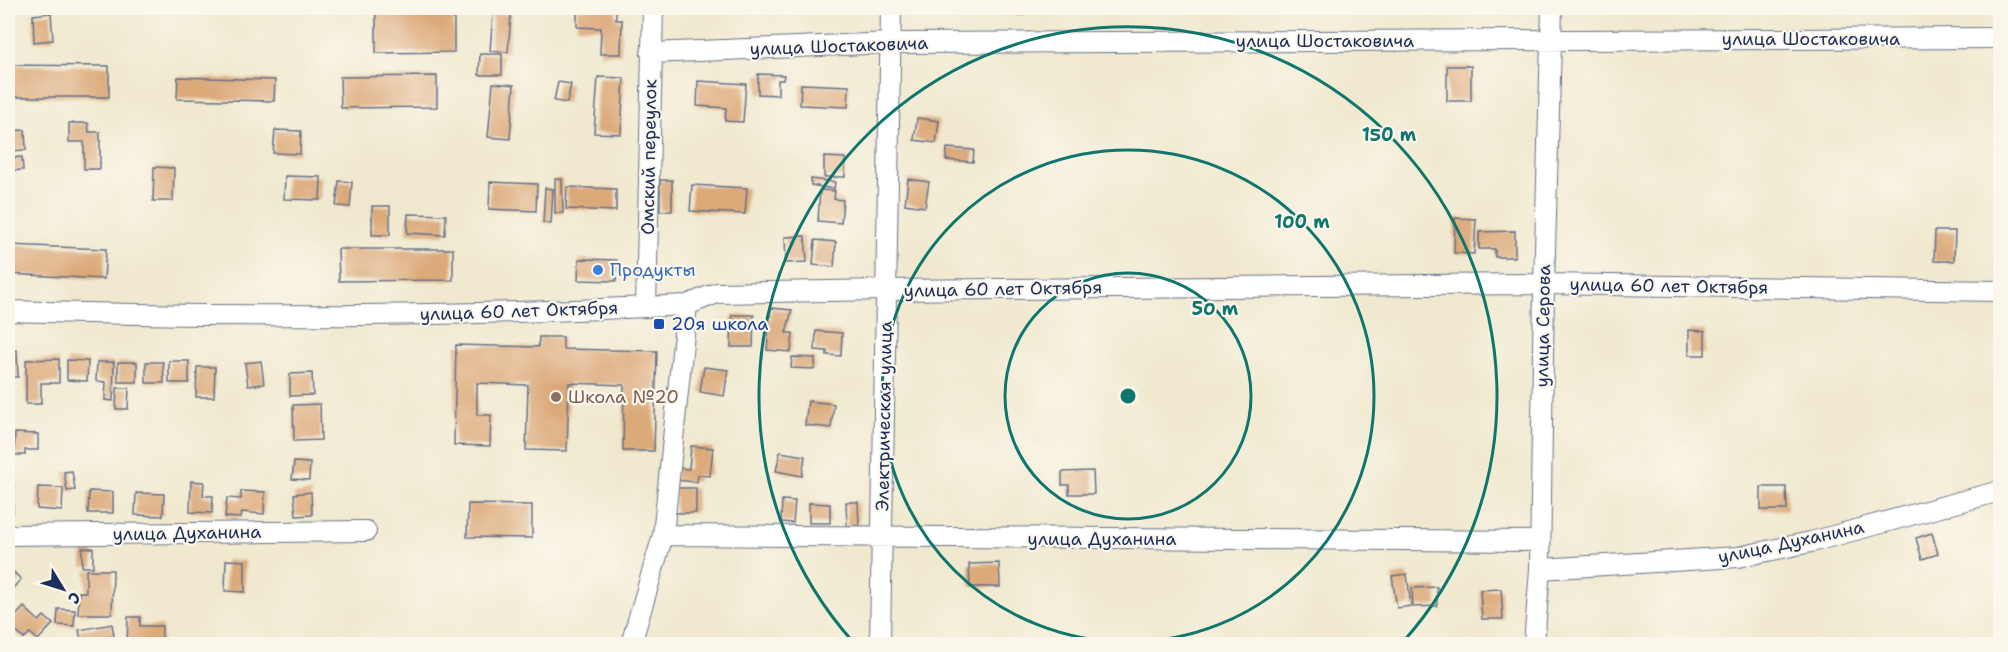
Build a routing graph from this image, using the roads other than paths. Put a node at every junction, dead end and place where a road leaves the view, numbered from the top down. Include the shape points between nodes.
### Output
1 (652, 8) edge
2 (891, 8) edge
3 (1552, 8) edge
4 (2001, 38) edge
5 (1552, 40) junction
6 (890, 43) junction
7 (651, 53) junction
8 (1544, 284) junction
9 (886, 290) junction
10 (2001, 291) edge
11 (687, 305) junction
12 (646, 307) junction
13 (8, 311) edge
14 (2001, 491) edge
15 (366, 531) dead end
16 (8, 535) edge
17 (663, 535) junction
18 (882, 538) junction
19 (1540, 541) junction
20 (1540, 569) junction
21 (631, 645) edge
22 (880, 645) edge
23 (1534, 645) edge

1 - 7 street, Омский переулок
2 - 6 street, Электрическая улица
3 - 5 street, улица Серова
4 - 5 street, улица Шостаковича
5 - 6 street, улица Шостаковича
5 - 8 street, улица Серова
6 - 7 street, улица Шостаковича
6 - 9 street, Электрическая улица
7 - 12 street, Омский переулок
8 - 9 street, улица 60 лет Октября
8 - 10 street, улица 60 лет Октября
8 - 19 street, улица Серова
9 - 11 street, улица 60 лет Октября via 717,293
9 - 18 street, Электрическая улица
11 - 12 street, улица 60 лет Октября
11 - 17 street
12 - 13 street, улица 60 лет Октября via 451,314
14 - 20 street, улица Духанина via 1811,542 1738,557
15 - 16 street, улица Духанина
17 - 18 street, улица Духанина
17 - 21 street
18 - 19 street, улица Духанина
18 - 22 street, Электрическая улица
19 - 20 street, улица Серова
20 - 23 street, улица Серова

